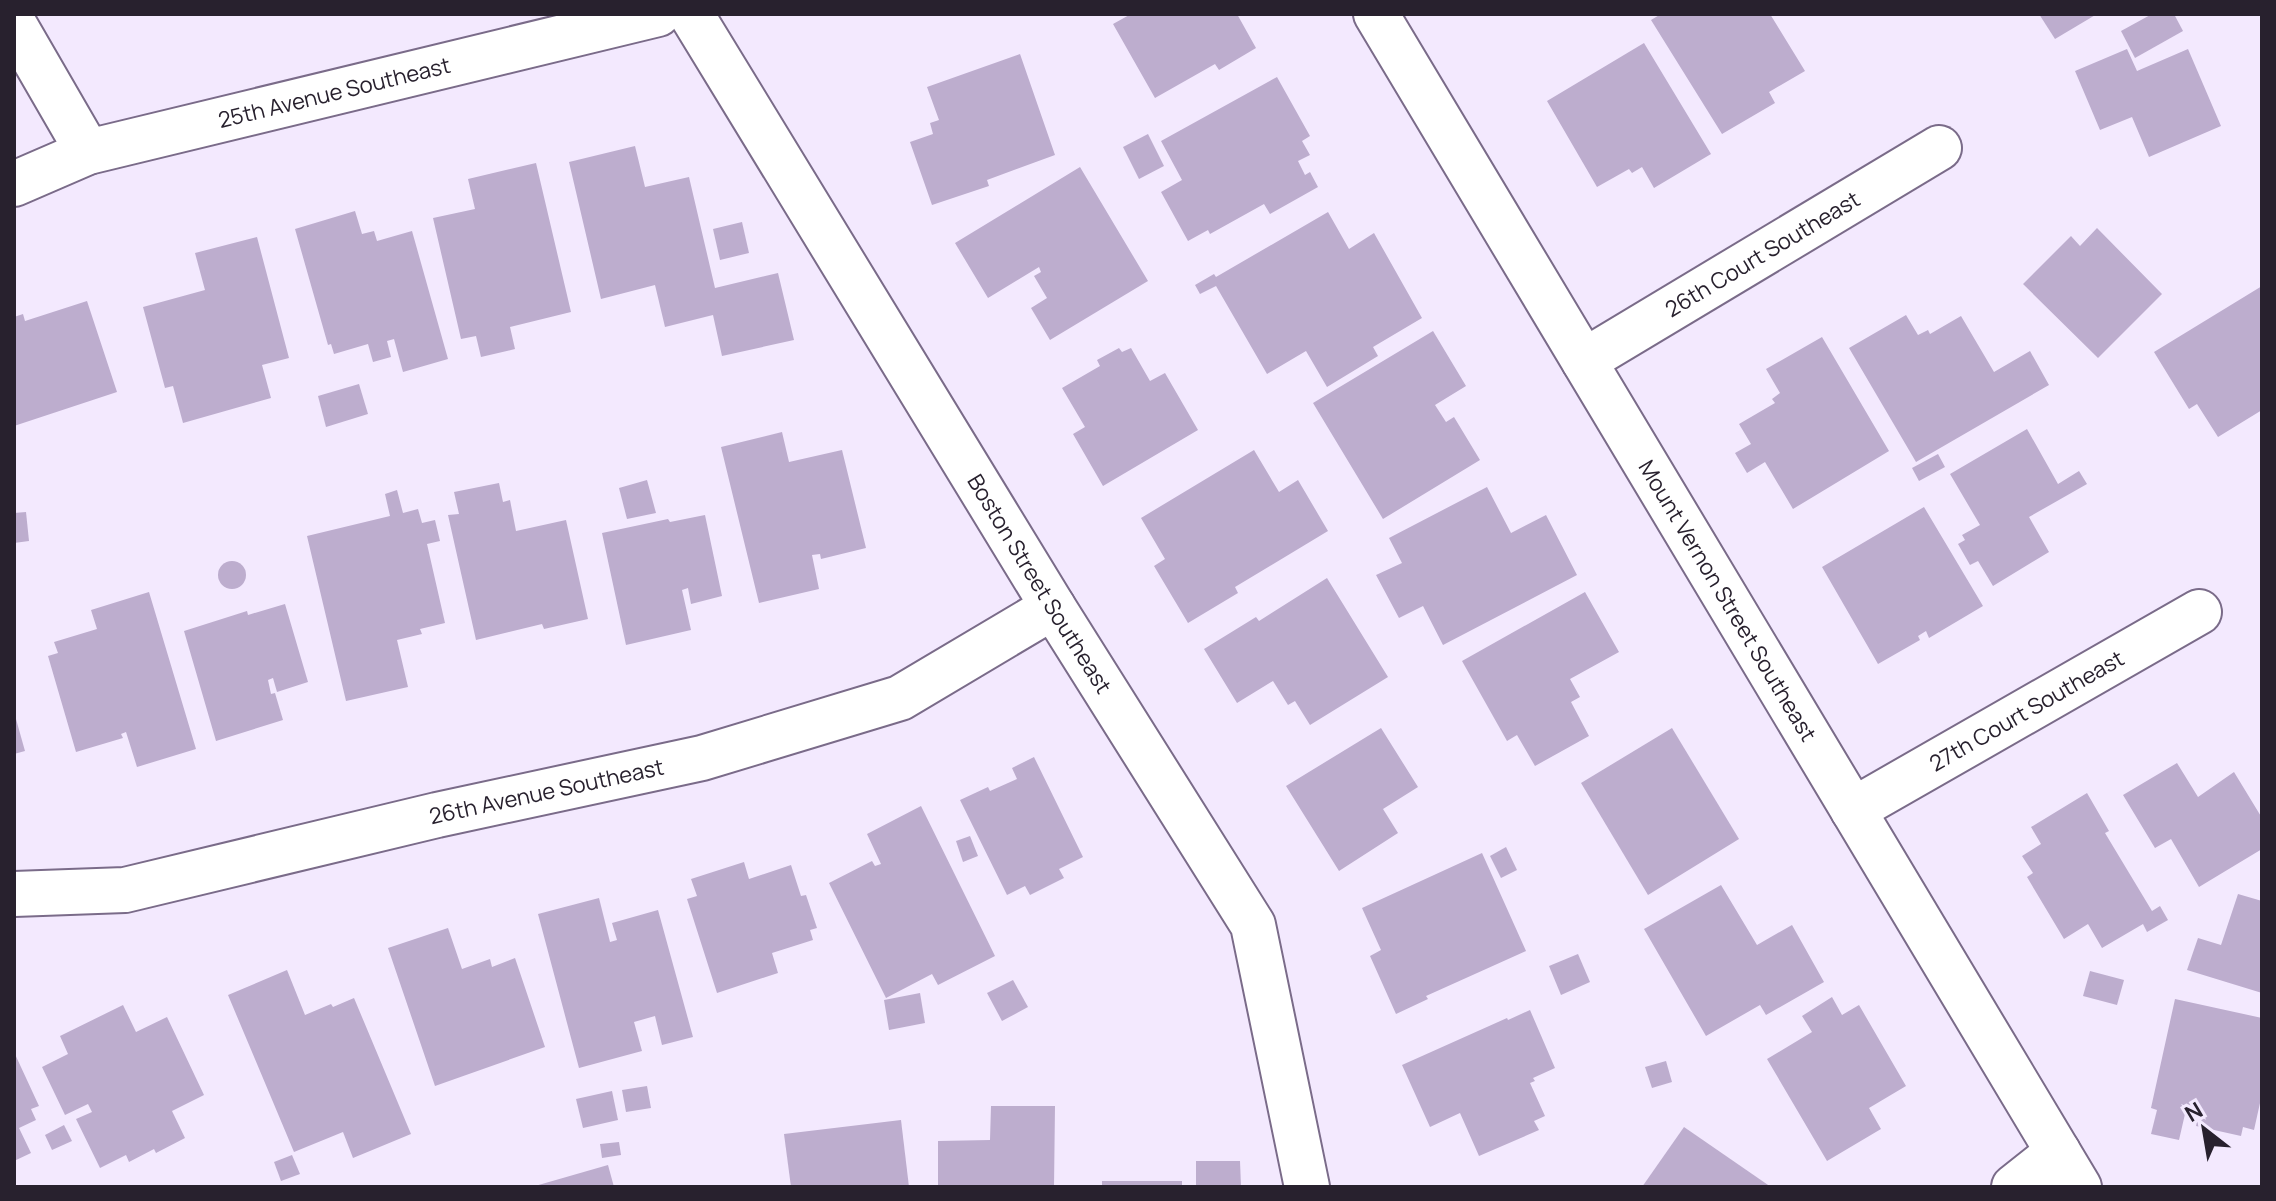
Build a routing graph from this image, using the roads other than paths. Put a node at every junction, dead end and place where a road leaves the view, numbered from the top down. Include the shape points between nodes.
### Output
1 (658, 14) edge
2 (691, 14) edge
3 (1376, 14) edge
4 (14, 24) edge
5 (1939, 148) dead end
6 (88, 152) junction
7 (14, 184) edge
8 (1584, 361) junction
9 (1053, 607) junction
10 (2199, 612) dead end
11 (1853, 810) junction
12 (14, 894) edge
13 (2068, 1170) edge
14 (1307, 1187) edge
15 (2014, 1187) edge

1 - 6 street, 25th Avenue Southeast
2 - 9 street, Boston Street Southeast
3 - 8 street, Mount Vernon Street Southeast
4 - 6 street
5 - 8 street, 26th Court Southeast
6 - 7 street, 25th Avenue Southeast
8 - 11 street, Mount Vernon Street Southeast
9 - 12 street, 26th Avenue Southeast via 900,698 702,758 125,890
9 - 14 street, Boston Street Southeast via 1253,925
10 - 11 street, 27th Court Southeast
11 - 13 street, Mount Vernon Street Southeast
13 - 15 street

